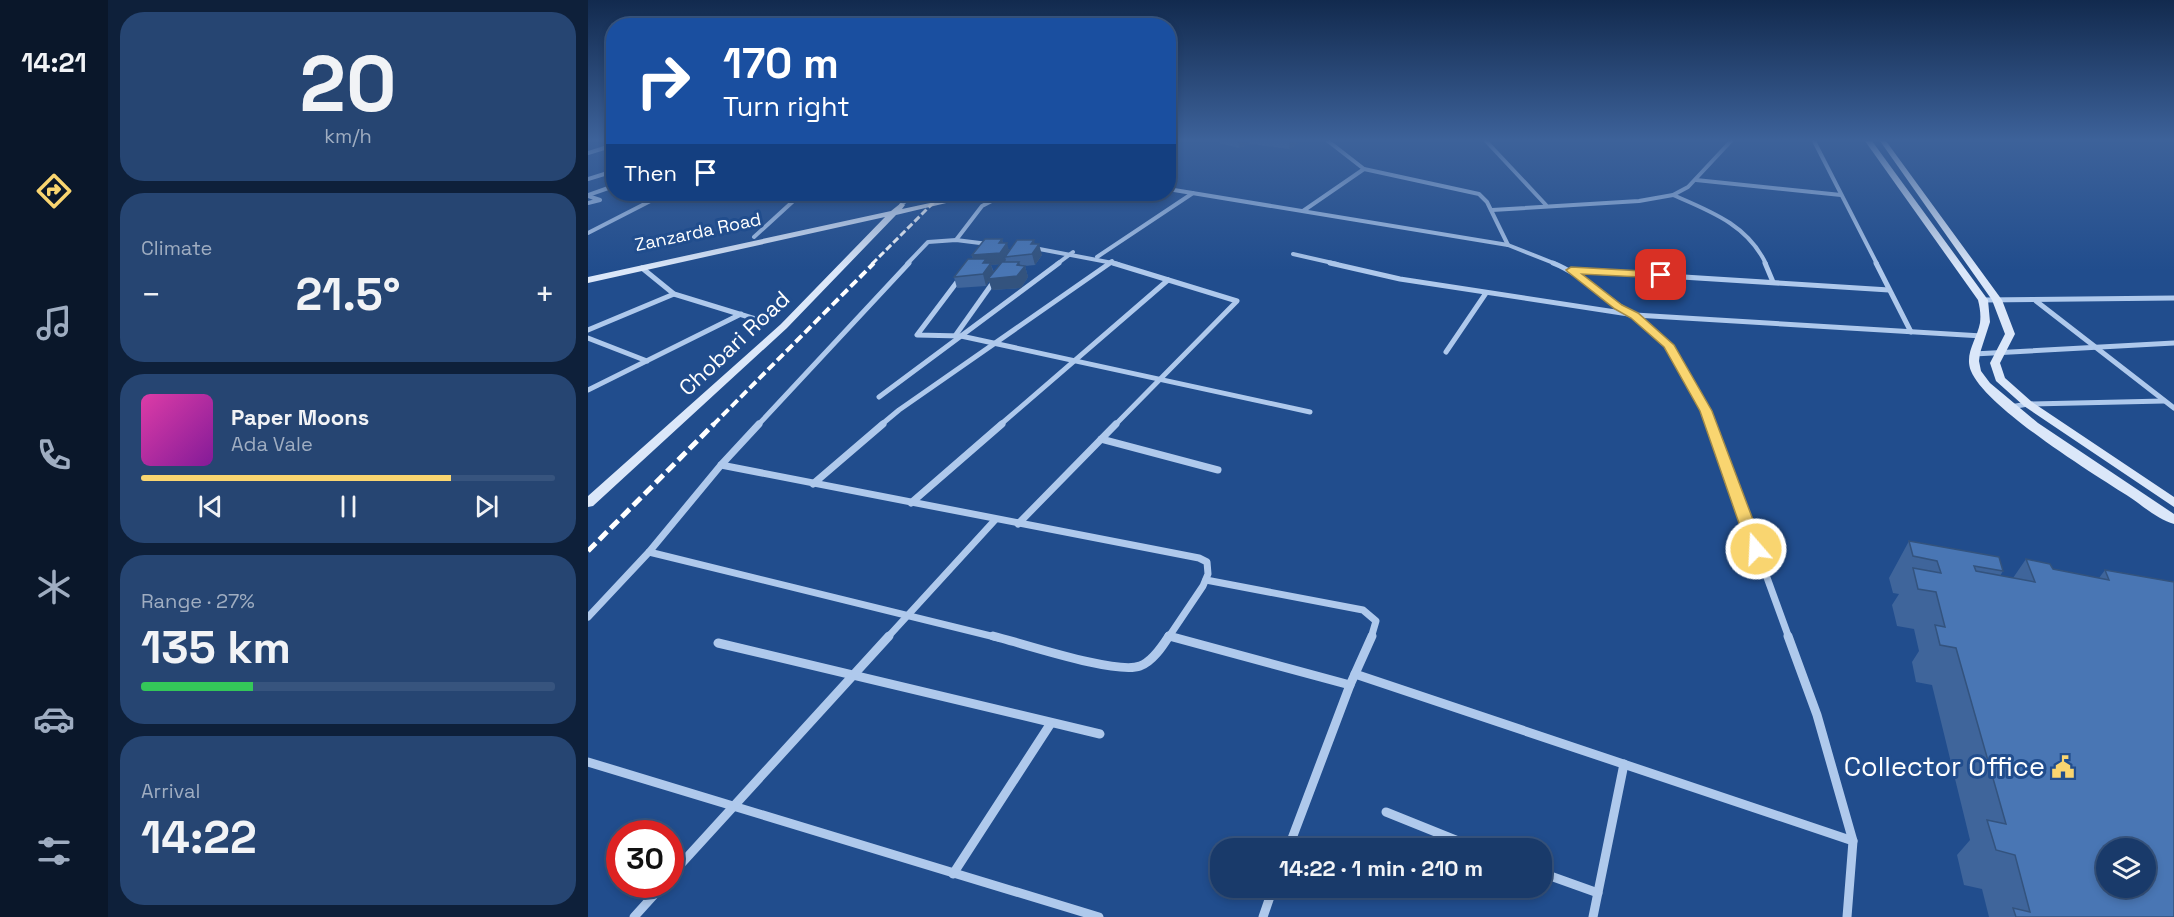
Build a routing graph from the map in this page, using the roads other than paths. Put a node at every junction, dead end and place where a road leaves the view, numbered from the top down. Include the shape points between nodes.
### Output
1 (1343, 184) edge
2 (1434, 184) edge
3 (1526, 184) edge
4 (1692, 184) edge
5 (1733, 184) edge
6 (1835, 184) edge
7 (1899, 184) edge
8 (1914, 184) edge
9 (606, 189) edge
10 (1176, 190) edge
11 (1194, 192) junction
12 (588, 195) edge
13 (1673, 195) junction
14 (1841, 195) junction
15 (650, 201) edge
16 (793, 201) edge
17 (905, 201) edge
18 (921, 201) edge
19 (948, 201) edge
20 (992, 201) edge
21 (588, 203) edge
22 (901, 205) junction
23 (1546, 205) junction
24 (1492, 210) junction
25 (1302, 212) junction
26 (890, 214) junction
27 (588, 233) edge
28 (754, 237) junction
29 (956, 240) junction
30 (986, 244) junction
31 (997, 245) edge
32 (1508, 245) junction
33 (1030, 248) edge
34 (1074, 252) junction
35 (979, 253) edge
36 (1293, 254) dead end
37 (1097, 257) junction
38 (1112, 261) junction
39 (642, 268) junction
40 (1571, 270) junction
41 (965, 271) edge
42 (588, 273) edge
43 (999, 273) edge
44 (588, 280) edge
45 (1168, 280) junction
46 (1773, 282) junction
47 (1889, 290) junction
48 (1486, 293) junction
49 (674, 294) junction
50 (2174, 297) edge
51 (1983, 300) junction
52 (1997, 300) junction
53 (2036, 301) junction
54 (741, 314) junction
55 (1635, 315) junction
56 (762, 321) dead end
57 (588, 330) edge
58 (1911, 332) junction
59 (958, 336) junction
60 (1982, 336) junction
61 (588, 338) edge
62 (2174, 343) edge
63 (993, 344) junction
64 (2098, 348) junction
65 (2000, 351) junction
66 (1446, 352) dead end
67 (1973, 354) junction
68 (647, 361) junction
69 (1073, 362) junction
70 (1160, 380) junction
71 (588, 390) edge
72 (879, 397) dead end
73 (2165, 401) junction
74 (2028, 404) junction
75 (2009, 407) junction
76 (2174, 408) edge
77 (1310, 412) dead end
78 (1101, 439) junction
79 (721, 465) junction
80 (1218, 470) dead end
81 (813, 484) junction
82 (588, 503) edge
83 (911, 503) junction
84 (2174, 503) edge
85 (995, 520) junction
86 (2174, 520) edge
87 (1018, 524) junction
88 (650, 552) junction
89 (1206, 580) junction
90 (908, 614) junction
91 (588, 616) edge
92 (1168, 636) junction
93 (718, 643) dead end
94 (1355, 674) junction
95 (853, 675) junction
96 (1350, 685) junction
97 (1051, 723) junction
98 (1100, 734) dead end
99 (588, 762) edge
100 (1624, 764) junction
101 (733, 808) junction
102 (1386, 812) dead end
103 (1292, 838) edge
104 (1451, 838) edge
105 (1853, 841) junction
106 (684, 861) edge
107 (953, 874) junction
108 (1552, 877) edge
109 (1598, 894) junction
110 (651, 898) edge
111 (1270, 898) edge
112 (634, 917) edge
113 (1099, 917) edge
114 (1263, 917) edge
115 (1593, 917) edge
116 (1847, 917) edge

1 - 25 street
2 - 24 street via 1479,195
3 - 23 street
4 - 13 street
5 - 14 street
6 - 14 street
7 - 51 street
8 - 52 street
9 - 12 street
10 - 11 street
11 - 25 street
11 - 37 street
12 - 21 street via 600,200
13 - 23 street via 1639,201
13 - 46 street via 1711,212 1748,237
14 - 47 street
15 - 27 street
16 - 28 street
17 - 22 street
18 - 22 street, Zanzarda Road
19 - 26 street
20 - 29 street via 982,206
22 - 26 street, Chobari Road
22 - 28 street, Zanzarda Road
23 - 24 street
24 - 32 street
25 - 32 street
26 - 39 street
26 - 82 street, Chobari Road via 784,326
28 - 42 street, Zanzarda Road
29 - 30 street
29 - 79 street via 928,242
30 - 31 street
30 - 35 street
32 - 40 street
33 - 34 street
34 - 37 street
34 - 59 street
36 - 48 street via 1400,279
37 - 38 street
38 - 45 street
38 - 63 street
39 - 44 street
39 - 49 street
40 - 46 street
40 - 55 street
41 - 59 street via 917,335
43 - 59 street
45 - 69 street
45 - 70 street via 1237,301
46 - 47 street
47 - 58 street
48 - 55 street
48 - 66 street
49 - 54 street
49 - 57 street
50 - 53 street
51 - 52 street
51 - 60 street via 1987,314
52 - 53 street
52 - 65 street via 2010,334
53 - 64 street
54 - 56 street
54 - 68 street
55 - 58 street
55 - 105 street via 1668,345 1706,411 1816,715
58 - 60 street
59 - 63 street
59 - 72 street
60 - 67 street
61 - 68 street
62 - 64 street
63 - 69 street
63 - 81 street via 899,410
64 - 65 street
64 - 73 street
65 - 67 street
65 - 74 street via 1995,363 2000,379
67 - 75 street via 1982,382
68 - 71 street
69 - 70 street
69 - 83 street
70 - 77 street
70 - 78 street
73 - 74 street
73 - 76 street
74 - 75 street
74 - 84 street
75 - 86 street
78 - 80 street
78 - 87 street
79 - 81 street
79 - 88 street
81 - 83 street
83 - 85 street
85 - 87 street
85 - 90 street
87 - 89 street via 1199,558 1208,562
88 - 90 street
88 - 91 street
89 - 92 street
89 - 94 street via 1370,614 1376,621 1375,630
90 - 92 street via 1124,667 1139,666
90 - 95 street
92 - 96 street
93 - 95 street
94 - 96 street
94 - 100 street
95 - 97 street
95 - 101 street
96 - 103 street
97 - 98 street
97 - 107 street
99 - 101 street
100 - 105 street
100 - 109 street
101 - 106 street
101 - 107 street
102 - 104 street
105 - 116 street
107 - 113 street
108 - 109 street
109 - 115 street
110 - 112 street
111 - 114 street

